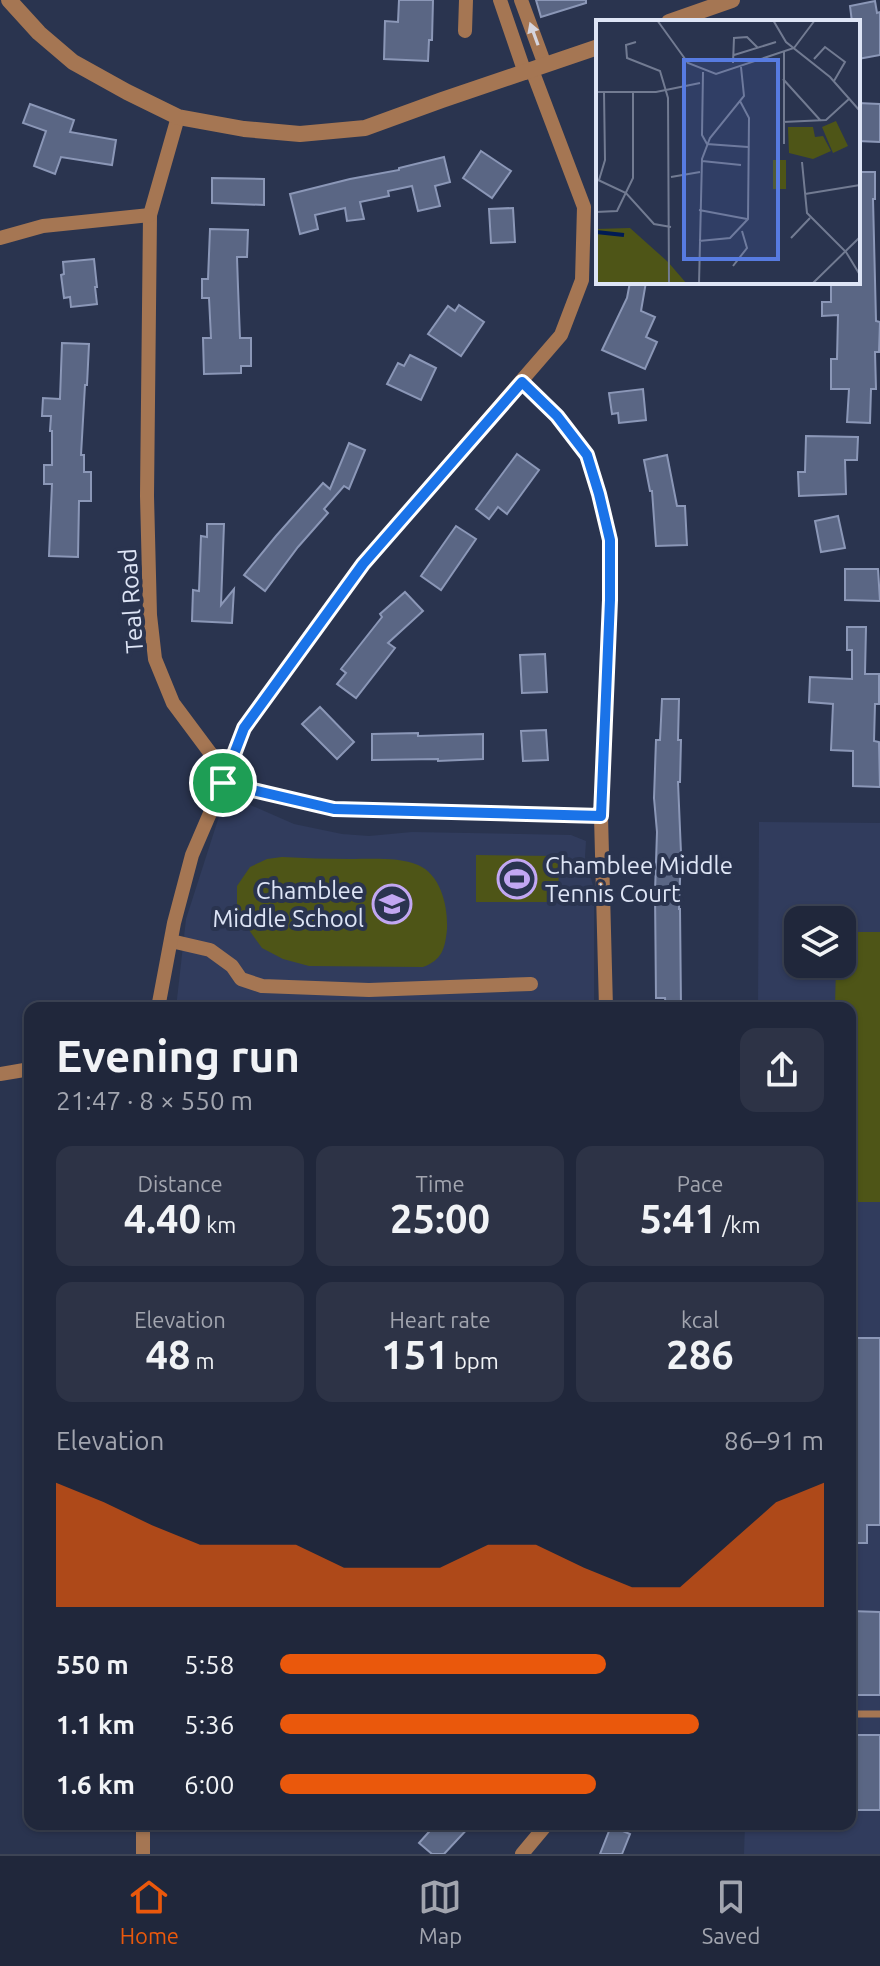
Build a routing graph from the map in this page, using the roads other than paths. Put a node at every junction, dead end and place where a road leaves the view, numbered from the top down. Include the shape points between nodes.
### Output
1 (9, 0) edge
2 (466, 0) edge
3 (500, 0) edge
4 (521, 0) edge
5 (732, 0) edge
6 (675, 20) edge
7 (465, 31) dead end
8 (596, 48) edge
9 (534, 69) junction
10 (178, 117) junction
11 (150, 215) junction
12 (0, 238) edge
13 (522, 382) junction
14 (223, 783) junction
15 (601, 816) junction
16 (171, 941) junction
17 (531, 984) dead end
18 (159, 1002) edge
19 (606, 1002) edge
20 (24, 1070) edge
21 (0, 1074) edge
22 (856, 1714) edge
23 (880, 1714) edge
24 (143, 1830) edge
25 (542, 1830) edge
26 (143, 1854) edge
27 (522, 1854) edge

1 - 10 street via 73,62
2 - 7 street
3 - 9 street
9 -> 4 street
5 - 6 street
8 - 9 street
9 - 10 street via 365,128 300,134
9 - 13 street via 584,207 582,280 561,335
10 - 11 street, Teal Road
11 - 12 street via 43,226
11 - 14 street, Teal Road via 147,496 155,659 173,703 214,758
13 - 14 street via 363,564 244,728
13 - 15 street via 587,455 610,540
14 - 15 street via 334,809
14 - 16 street via 192,855
15 - 19 street
16 - 17 street via 210,950 241,979 262,986 369,990
16 - 18 street
20 - 21 street
22 - 23 lane
24 - 26 street
25 - 27 street

